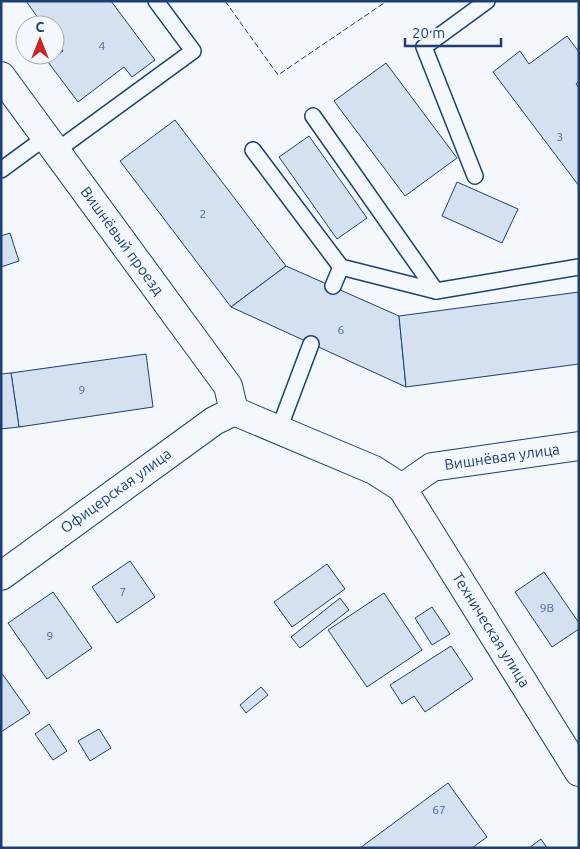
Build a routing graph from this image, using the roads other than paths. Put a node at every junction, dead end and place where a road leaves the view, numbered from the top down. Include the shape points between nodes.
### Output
1 (156, 1) edge
2 (487, 1) edge
3 (1, 76) edge
4 (313, 116) dead end
5 (51, 144) junction
6 (253, 150) dead end
7 (1, 170) edge
8 (475, 176) dead end
9 (341, 267) junction
10 (579, 267) edge
11 (333, 286) dead end
12 (436, 291) junction
13 (311, 344) dead end
14 (234, 411) junction
15 (279, 429) junction
16 (579, 446) edge
17 (402, 488) junction
18 (1, 576) edge
19 (579, 772) edge

1 - 5 lane via 193,52
2 - 8 lane via 424,47
3 - 5 street, Вишнёвый проезд
4 - 12 lane
5 - 7 lane
5 - 14 street, Вишнёвый проезд via 228,386
6 - 9 lane
9 - 11 lane
9 - 12 lane
10 - 12 lane
13 - 15 lane
14 - 15 street
14 - 18 street, Офицерская улица via 214,421
15 - 17 street via 374,470
16 - 17 street, Вишнёвая улица via 432,467
17 - 19 street, Техническая улица

